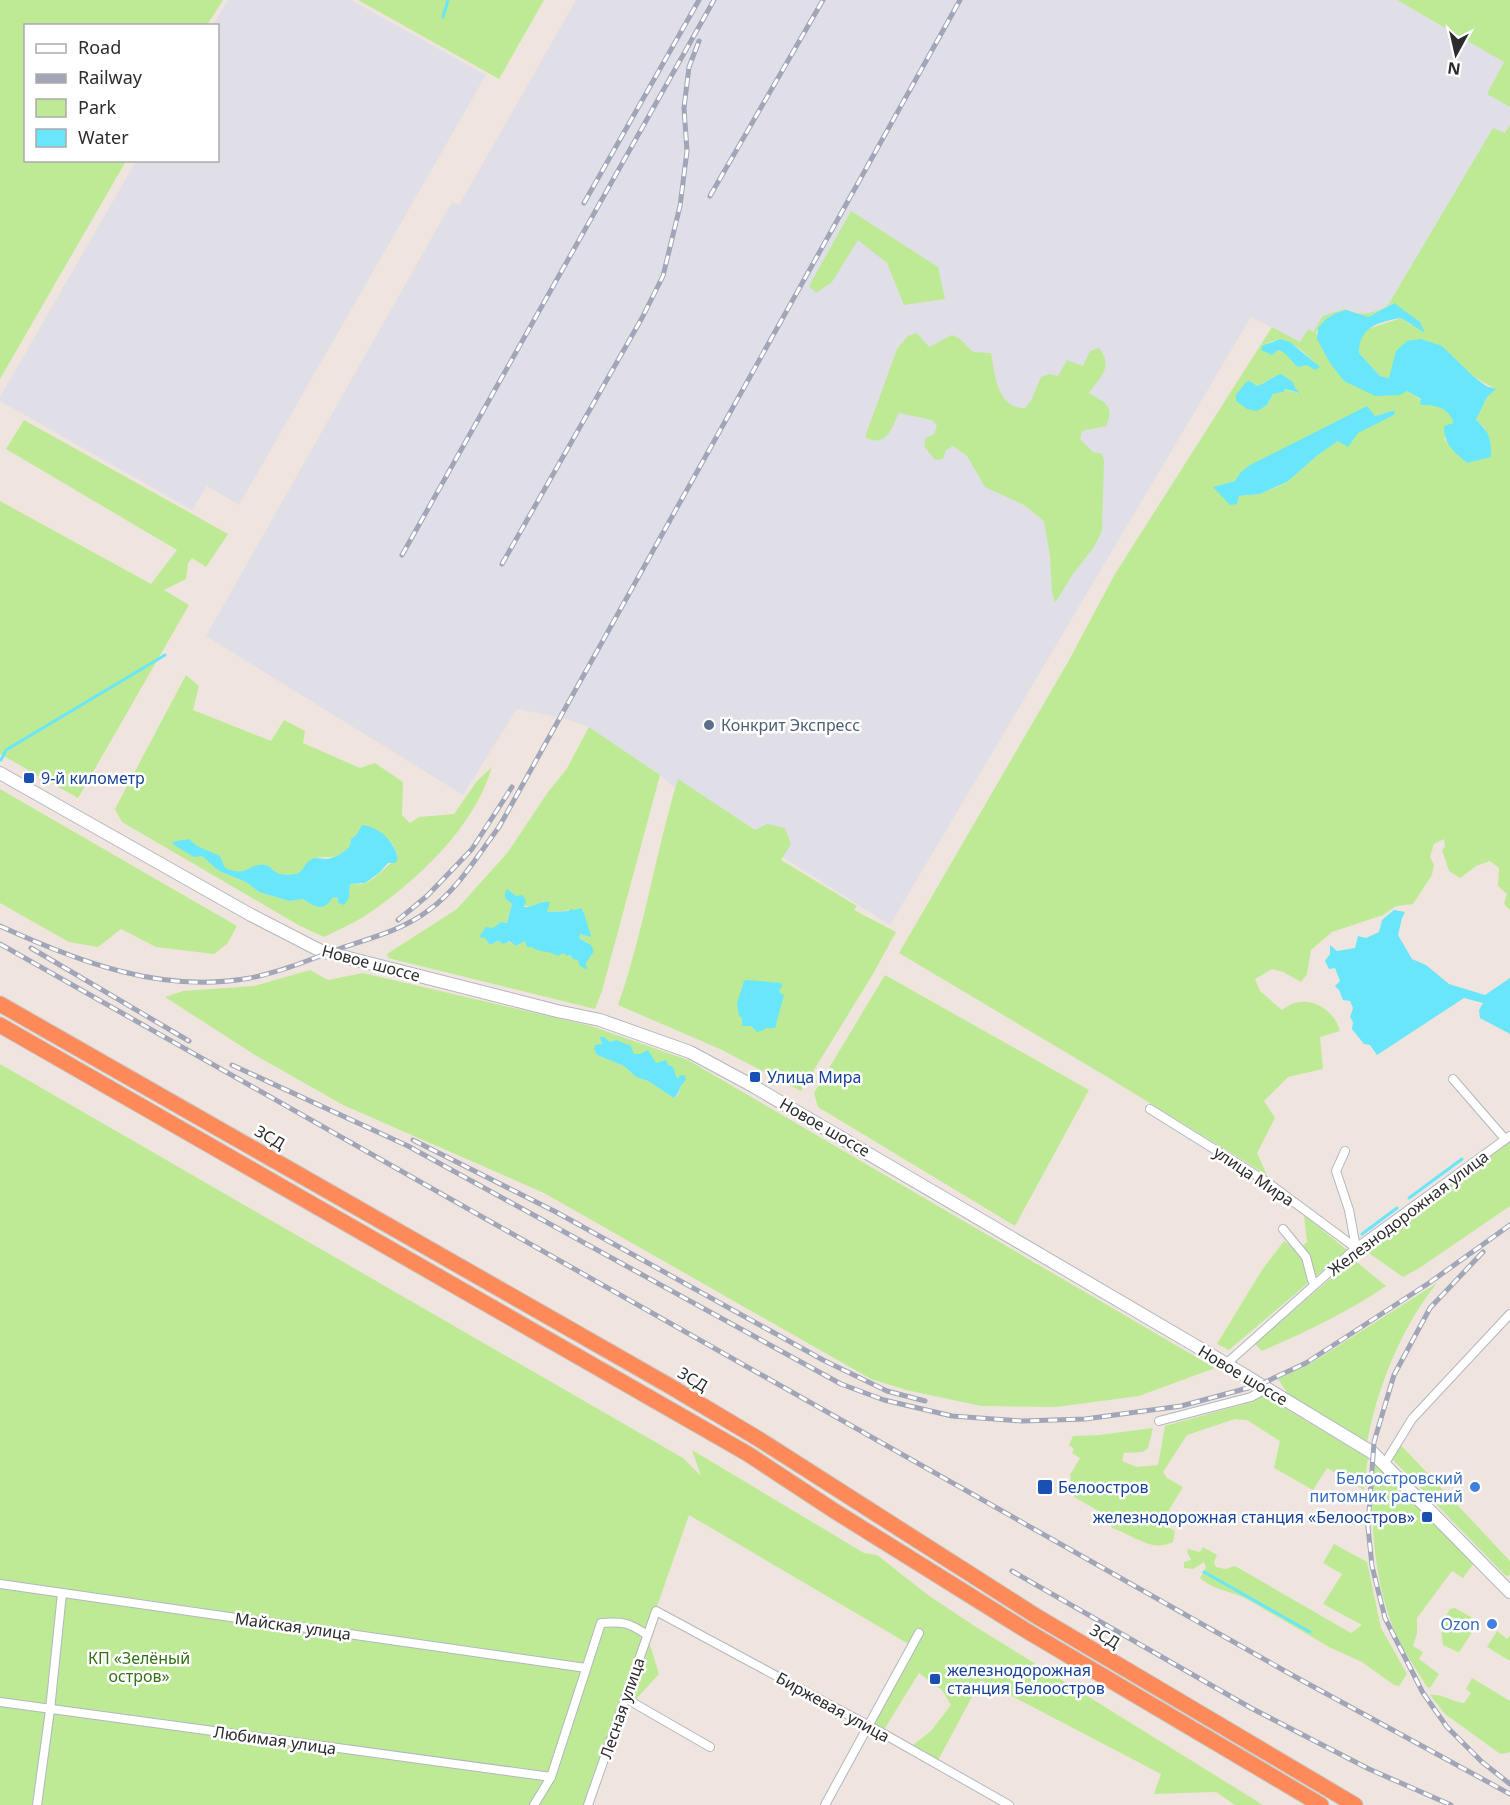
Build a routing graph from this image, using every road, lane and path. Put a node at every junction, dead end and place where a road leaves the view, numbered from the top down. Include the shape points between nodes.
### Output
1 (0, 773) edge
2 (0, 1004) edge
3 (0, 1025) edge
4 (1453, 1079) dead end
5 (1150, 1109) dead end
6 (1508, 1138) edge
7 (1345, 1151) dead end
8 (1283, 1229) dead end
9 (1356, 1248) junction
10 (1315, 1284) junction
11 (1510, 1314) edge
12 (1226, 1364) junction
13 (1266, 1389) junction
14 (1159, 1421) dead end
15 (1385, 1463) junction
16 (0, 1584) edge
17 (1510, 1592) edge
18 (62, 1593) junction
19 (656, 1611) joint
20 (919, 1633) dead end
21 (647, 1635) junction
22 (586, 1668) junction
23 (625, 1698) junction
24 (0, 1701) edge
25 (50, 1710) junction
26 (869, 1726) junction
27 (710, 1747) dead end
28 (551, 1777) junction
29 (995, 1802) edge
30 (37, 1805) edge
31 (534, 1805) edge
32 (588, 1805) edge
33 (825, 1805) edge
34 (1010, 1805) edge
35 (1321, 1805) edge
36 (1354, 1805) edge

1 - 12 main road, Новое шоссе via 321,951 600,1020 690,1053 799,1112
2 - 36 highway, ЗСД via 678,1391 1036,1616
3 - 35 highway via 738,1449 1027,1631
4 - 6 street
5 - 9 street, улица Мира via 1267,1182
6 - 9 street, Железнодорожная улица
7 - 9 street via 1336,1172
8 - 10 street via 1306,1257
9 - 10 street, Железнодорожная улица
10 - 12 street, Железнодорожная улица
11 - 15 street via 1412,1419
12 - 13 main road, Новое шоссе
13 - 14 street via 1251,1397
13 - 15 main road, Новое шоссе
15 - 17 main road, Новое шоссе
16 - 18 street, Майская улица
18 - 22 street, Майская улица
18 - 25 street
19 - 21 street, Лесная улица
19 - 26 street, Биржевая улица
20 - 26 street
21 - 22 street via 632,1624 601,1623
21 - 23 street, Лесная улица
22 - 28 street
23 - 27 street
23 - 32 street, Лесная улица
24 - 25 street, Любимая улица
25 - 28 street, Любимая улица
25 - 30 street
26 - 29 street, Биржевая улица
26 - 33 street
28 - 31 street
29 - 34 street, Биржевая улица

